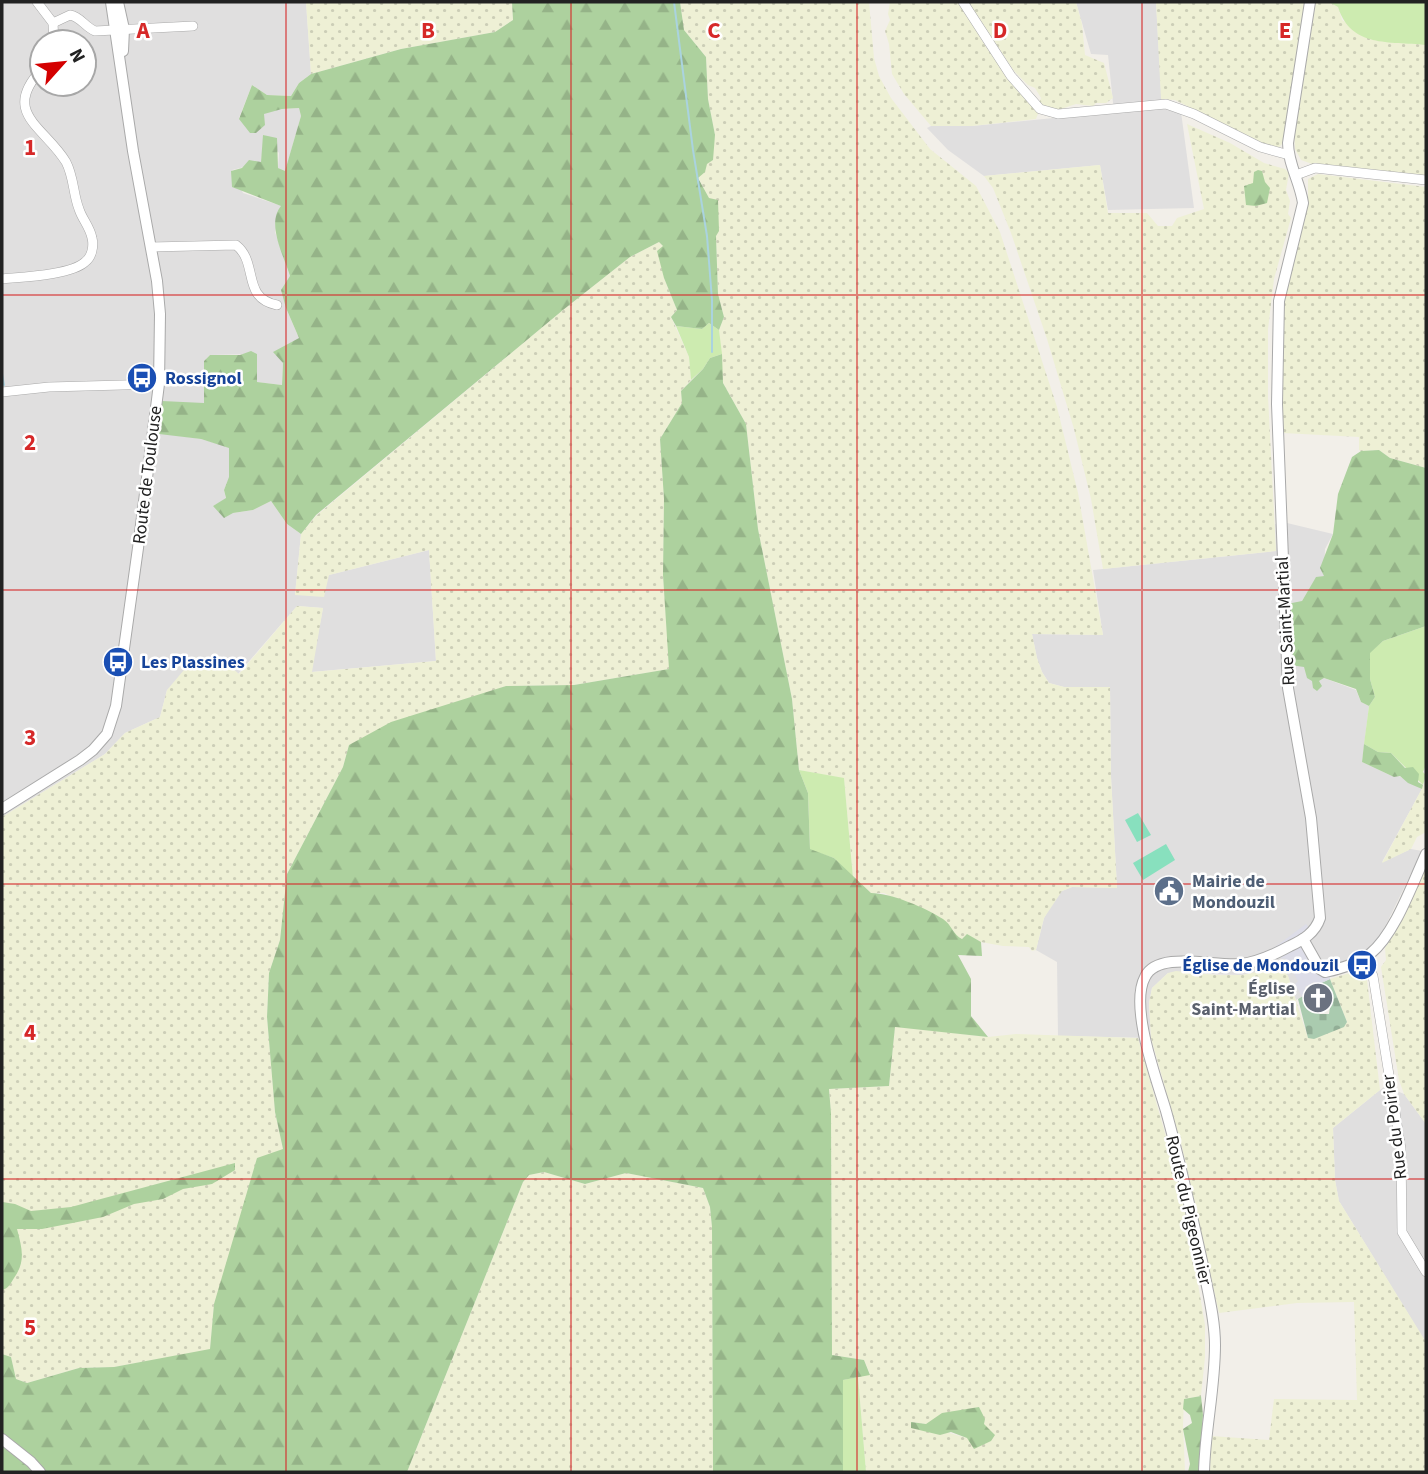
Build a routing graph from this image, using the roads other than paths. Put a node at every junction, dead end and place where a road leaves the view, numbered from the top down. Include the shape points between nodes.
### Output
1 (37, 2) edge
2 (111, 2) edge
3 (118, 2) edge
4 (963, 2) edge
5 (1310, 2) edge
6 (53, 23) junction
7 (193, 26) dead end
8 (53, 28) edge
9 (119, 30) junction
10 (28, 87) edge
11 (1289, 155) junction
12 (1296, 175) junction
13 (1426, 180) edge
14 (150, 247) junction
15 (2, 279) edge
16 (277, 305) dead end
17 (159, 384) junction
18 (2, 391) edge
19 (2, 809) edge
20 (1426, 854) edge
21 (1303, 939) junction
22 (1368, 955) junction
23 (1426, 1272) edge
24 (2, 1440) edge
25 (40, 1472) edge
26 (1204, 1472) edge

1 - 6 street
2 - 9 street, Route de Toulouse
3 - 9 street, Route de Toulouse
4 - 11 street via 1011,76 1040,109 1058,114 1166,104 1260,147
5 - 11 street
6 - 8 street
6 - 9 street via 70,15 95,31
7 - 9 street
9 - 14 street, Route de Toulouse via 132,151
10 - 15 street via 27,112 71,172 93,248 85,263 70,270
11 - 12 street, Rue Saint-Martial
12 - 13 street via 1315,168
12 - 21 street, Rue Saint-Martial via 1303,203 1279,301 1276,404 1288,688 1311,818 1321,913 1317,927
14 - 16 street via 236,245 260,299
14 - 17 street, Route de Toulouse via 160,314
17 - 18 street
17 - 19 street, Route de Toulouse via 112,723 93,750
20 - 22 street via 1388,932
21 - 22 street via 1325,972
21 - 26 street, Route du Pigeonnier via 1240,964 1165,962 1153,967 1141,992 1150,1059 1182,1174 1214,1327
22 - 23 street, Rue du Poirier via 1374,966 1401,1149 1402,1232
24 - 25 street

